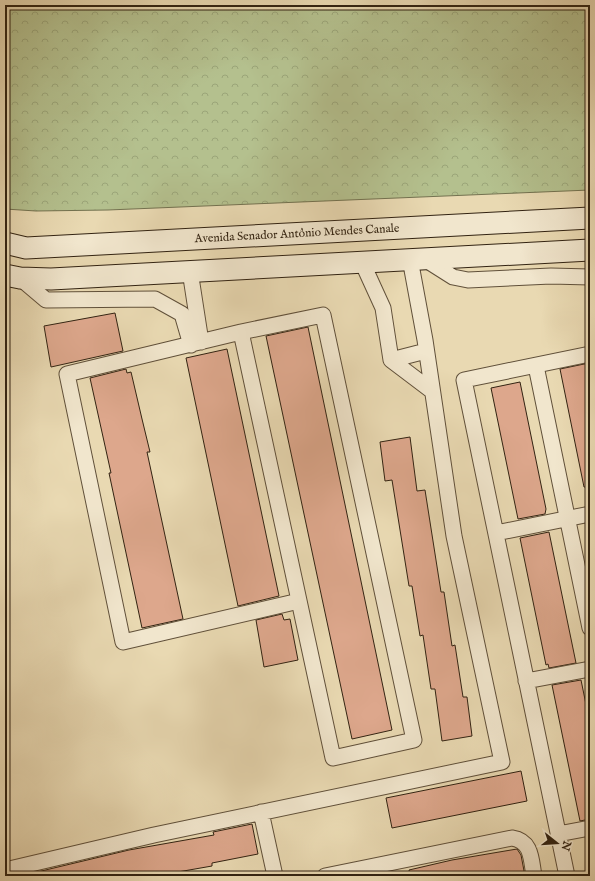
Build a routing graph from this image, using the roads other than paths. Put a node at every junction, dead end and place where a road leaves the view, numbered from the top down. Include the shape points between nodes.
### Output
1 (590, 218) edge
2 (245, 236) junction
3 (5, 243) edge
4 (590, 250) edge
5 (517, 253) junction
6 (417, 258) junction
7 (362, 262) junction
8 (246, 268) junction
9 (190, 271) junction
10 (12, 277) edge
11 (590, 277) edge
12 (520, 278) junction
13 (241, 332) junction
14 (196, 343) junction
15 (426, 351) junction
16 (590, 354) edge
17 (391, 360) junction
18 (536, 366) junction
19 (432, 391) junction
20 (590, 514) edge
21 (568, 518) junction
22 (496, 534) junction
23 (299, 601) junction
24 (590, 628) edge
25 (590, 669) edge
26 (526, 681) junction
27 (261, 812) junction
28 (590, 828) edge
29 (558, 834) junction
30 (5, 870) edge
31 (275, 876) edge
32 (325, 876) edge
33 (534, 876) edge
34 (567, 876) edge

1 - 2 main road, Avenida Senador Antônio Mendes Canale
2 - 3 main road, Avenida Senador Antônio Mendes Canale via 26,248
2 - 8 main road
4 - 5 main road
5 - 6 main road
5 - 12 street
6 - 7 main road
6 - 12 street via 453,277 468,280
6 - 15 street
7 - 8 main road
7 - 17 street via 383,308
8 - 9 main road
9 - 10 main road via 51,279
9 - 14 street
10 - 14 street via 46,300 155,299 182,314
11 - 12 street
13 - 14 street
13 - 23 street
13 - 23 street via 324,315 414,740 333,758
14 - 23 street via 66,374 123,642
15 - 17 street
15 - 19 street
16 - 18 street
17 - 19 street
18 - 21 street
18 - 22 street via 464,380
19 - 27 street via 454,536 502,762
20 - 21 street
21 - 22 street
21 - 24 street
22 - 26 street
25 - 26 street
26 - 29 street
27 - 30 street via 154,834
27 - 31 street
28 - 29 street
29 - 34 street
32 - 33 street via 512,838 521,839 530,849

